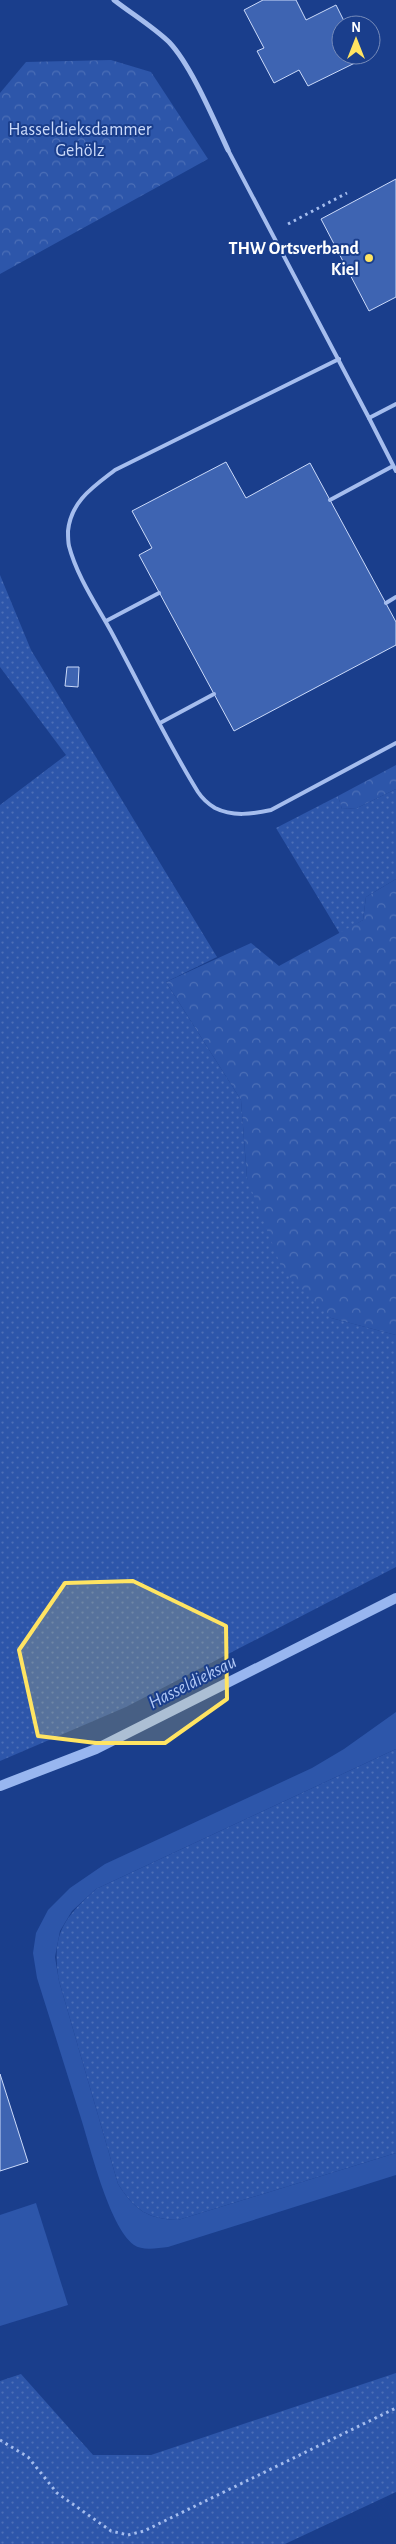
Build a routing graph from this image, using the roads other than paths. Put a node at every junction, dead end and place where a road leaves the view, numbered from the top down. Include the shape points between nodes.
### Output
1 (114, 0) edge
2 (228, 150) joint
3 (339, 359) junction
4 (396, 404) edge
5 (369, 418) junction
6 (393, 466) junction
7 (396, 471) edge
8 (330, 500) dead end
9 (159, 593) dead end
10 (396, 597) edge
11 (386, 603) dead end
12 (106, 621) junction
13 (214, 694) dead end
14 (160, 723) junction
15 (396, 743) edge

1 - 2 street via 152,28 177,52
2 - 3 lane
3 - 5 lane
3 - 12 lane via 115,470 90,488 71,516 69,546
4 - 5 lane
5 - 6 lane
6 - 7 lane
6 - 8 lane
9 - 12 lane
10 - 11 lane
12 - 14 lane
13 - 14 lane
14 - 15 lane via 200,794 214,807 231,813 271,810

